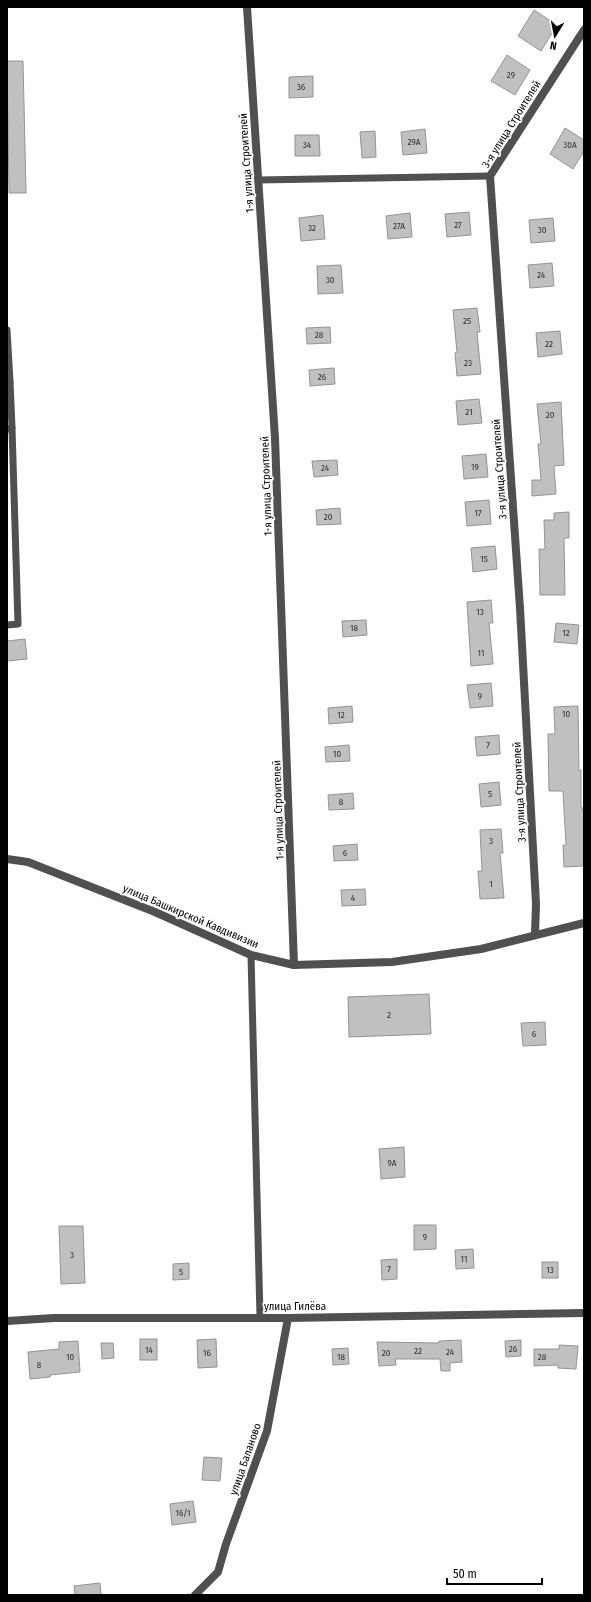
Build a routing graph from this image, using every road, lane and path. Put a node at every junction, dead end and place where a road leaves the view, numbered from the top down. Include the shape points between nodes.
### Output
1 (247, 7) edge
2 (584, 30) edge
3 (490, 176) junction
4 (258, 180) junction
5 (7, 330) edge
6 (8, 382) edge
7 (10, 428) edge
8 (7, 625) edge
9 (7, 859) edge
10 (584, 923) edge
11 (535, 934) junction
12 (251, 955) junction
13 (294, 965) junction
14 (584, 1313) edge
15 (260, 1317) junction
16 (288, 1318) junction
17 (7, 1320) edge
18 (195, 1595) edge

1 - 4 street, 1-я улица Строителей
2 - 3 street, 3-я улица Строителей
3 - 4 lane
3 - 11 street, 3-я улица Строителей via 520,608 536,904
4 - 13 street, 1-я улица Строителей via 275,438
5 - 6 lane
6 - 7 lane
7 - 8 lane via 18,624
9 - 12 street, улица Башкирской Кавдивизии via 28,862 106,892
10 - 11 street, улица Башкирской Кавдивизии
11 - 13 street, улица Башкирской Кавдивизии via 481,949 392,962
12 - 13 street, улица Башкирской Кавдивизии
12 - 15 lane
14 - 16 street, улица Гилёва
15 - 16 street, улица Гилёва
15 - 17 street, улица Гилёва
16 - 18 street, улица Баланово via 267,1431 218,1572

